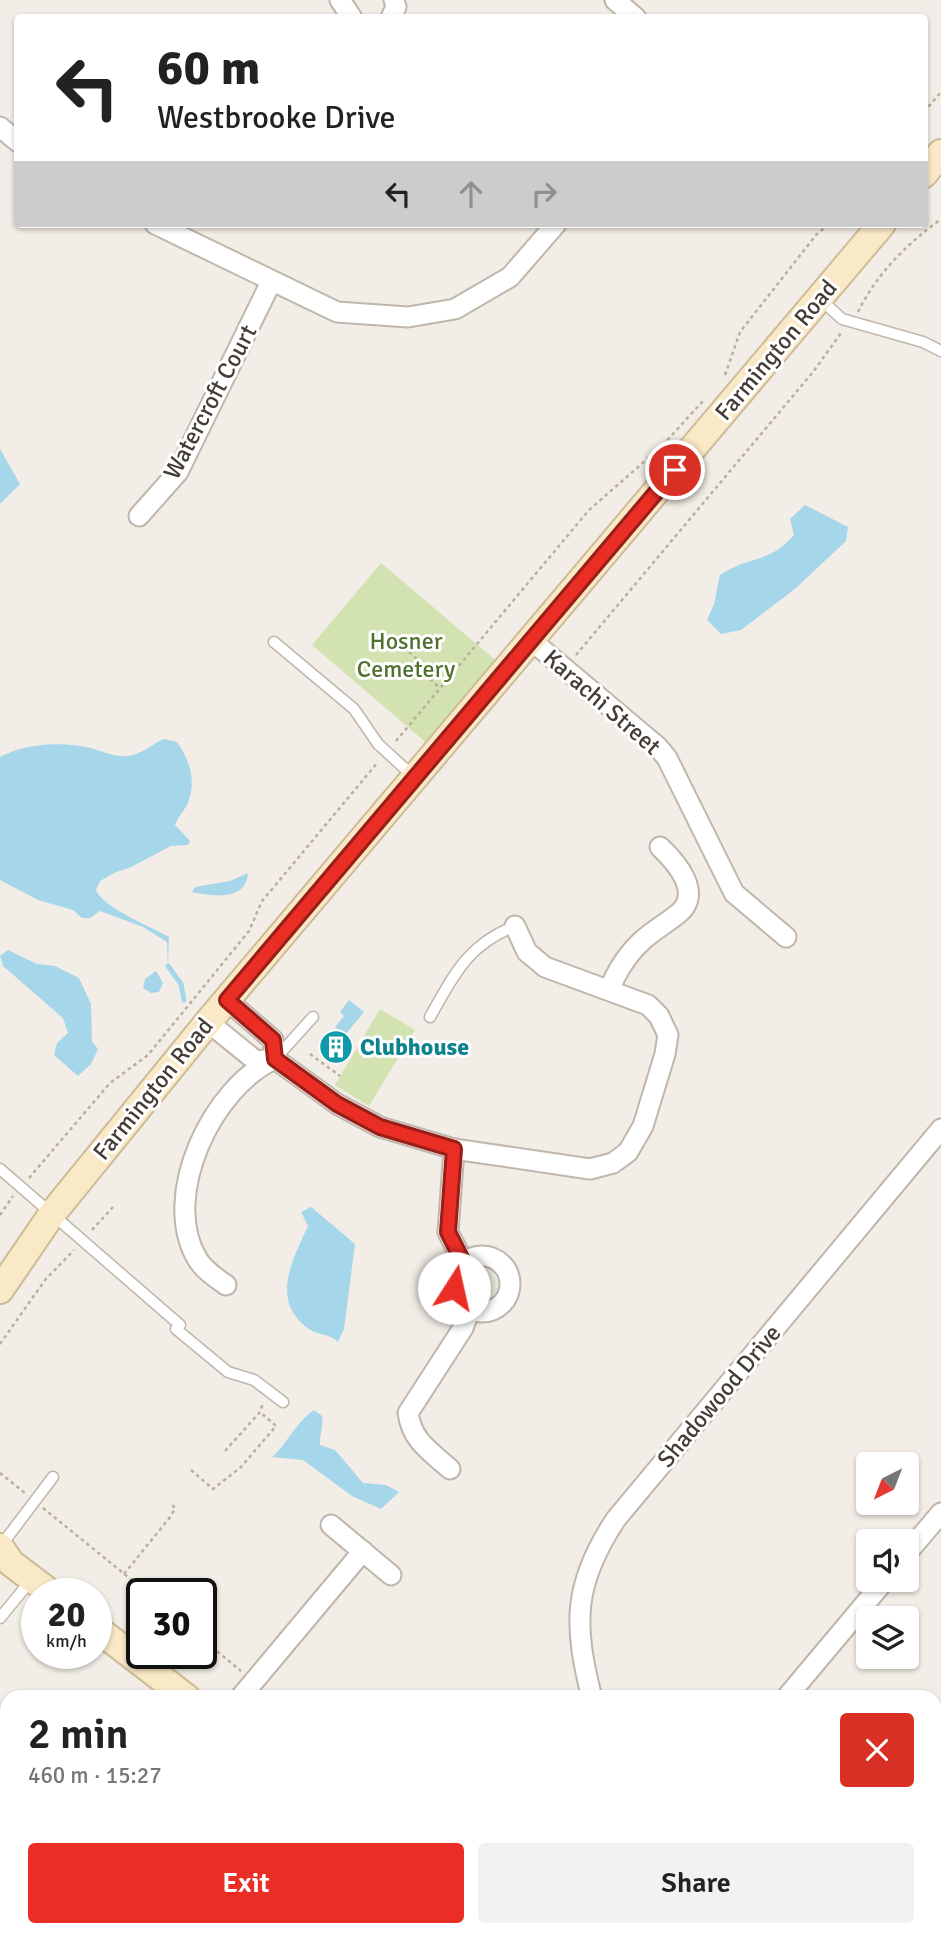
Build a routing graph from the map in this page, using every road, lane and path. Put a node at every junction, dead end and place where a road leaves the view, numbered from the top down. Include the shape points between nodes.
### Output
1 (615, 0) edge
2 (631, 14) edge
3 (941, 92) edge
4 (928, 107) edge
5 (0, 128) edge
6 (14, 139) edge
7 (941, 153) edge
8 (928, 169) edge
9 (941, 219) edge
10 (163, 228) edge
11 (553, 228) edge
12 (824, 228) edge
13 (870, 228) edge
14 (271, 282) junction
15 (819, 299) junction
16 (849, 322) junction
17 (941, 351) edge
18 (724, 377) dead end
19 (706, 397) dead end
20 (139, 516) dead end
21 (531, 641) junction
22 (274, 642) dead end
23 (398, 642) dead end
24 (565, 670) junction
25 (440, 688) junction
26 (386, 753) junction
27 (413, 776) junction
28 (660, 847) dead end
29 (515, 926) joint
30 (786, 937) dead end
31 (609, 990) junction
32 (227, 1000) junction
33 (313, 1017) dead end
34 (430, 1017) dead end
35 (208, 1022) junction
36 (310, 1055) dead end
37 (275, 1059) junction
38 (340, 1076) dead end
39 (941, 1129) edge
40 (454, 1149) junction
41 (0, 1168) edge
42 (20, 1187) junction
43 (113, 1206) dead end
44 (52, 1214) junction
45 (0, 1215) edge
46 (82, 1241) junction
47 (463, 1262) junction
48 (226, 1285) dead end
49 (0, 1288) edge
50 (470, 1309) junction
51 (0, 1344) edge
52 (249, 1379) junction
53 (283, 1402) dead end
54 (260, 1412) junction
55 (225, 1451) dead end
56 (450, 1469) dead end
57 (191, 1470) dead end
58 (0, 1473) edge
59 (53, 1477) dead end
60 (36, 1501) junction
61 (172, 1505) dead end
62 (937, 1524) edge
63 (331, 1525) dead end
64 (919, 1541) edge
65 (363, 1551) junction
66 (3, 1554) edge
67 (124, 1574) junction
68 (391, 1575) dead end
69 (31, 1578) edge
70 (129, 1578) edge
71 (875, 1592) edge
72 (21, 1602) edge
73 (0, 1618) edge
74 (112, 1640) edge
75 (217, 1650) edge
76 (254, 1681) junction
77 (177, 1690) edge
78 (247, 1690) edge
79 (590, 1690) edge
80 (793, 1690) edge

1 - 2 street
3 - 4 path
5 - 6 street
7 - 8 street
9 - 16 path via 909,243 869,289
10 - 14 street
11 - 14 street via 510,277 455,309 408,317 337,312
12 - 18 path via 740,332
13 - 15 street, Farmington Road
14 - 20 street, Watercroft Court via 178,472
15 - 16 lane
15 - 21 street, Farmington Road
16 - 17 lane
16 - 24 path via 813,372
19 - 25 path via 661,447 589,510
21 - 24 street, Karachi Street
21 - 27 street, Farmington Road
22 - 26 lane via 354,709
23 - 25 path via 425,666
24 - 30 street, Karachi Street via 658,747 734,893
25 - 26 path
26 - 27 lane
26 - 42 path via 262,901 249,930 148,1055 110,1083
27 - 32 street, Farmington Road
28 - 31 street via 684,874 682,911 628,954
29 - 31 street via 527,951 545,967
29 - 34 lane via 474,948
31 - 40 street via 648,1005 668,1035 643,1126 628,1152 613,1163 590,1169
32 - 35 street, Farmington Road
32 - 37 street via 273,1040
33 - 37 lane
35 - 37 street via 256,1061
35 - 44 street, Farmington Road
36 - 38 path
37 - 40 street via 337,1104 380,1127
37 - 48 street via 255,1068 213,1117 187,1188 185,1208 193,1250 199,1262
39 - 79 street, Shadowood Drive via 602,1540 585,1580 579,1625
40 - 47 street via 448,1232
41 - 42 lane
42 - 44 lane
42 - 45 path
43 - 46 path
44 - 46 lane
44 - 49 street, Farmington Road
46 - 51 path via 45,1280
46 - 52 lane via 228,1373
47 - 50 street via 454,1288
47 - 50 street via 480,1255 498,1261 509,1275 509,1293 497,1308
50 - 56 street via 463,1328 408,1413 416,1440
52 - 53 lane
52 - 54 path via 264,1405
54 - 55 path
54 - 57 path via 276,1426 241,1467 213,1489
58 - 60 path
59 - 60 lane
60 - 66 lane
60 - 67 path
61 - 67 path via 176,1508 171,1516
62 - 64 street
63 - 65 street
65 - 68 street
65 - 76 street
66 - 69 street
67 - 70 path
71 - 80 street
72 - 73 lane
74 - 77 street
75 - 76 path
76 - 78 street

